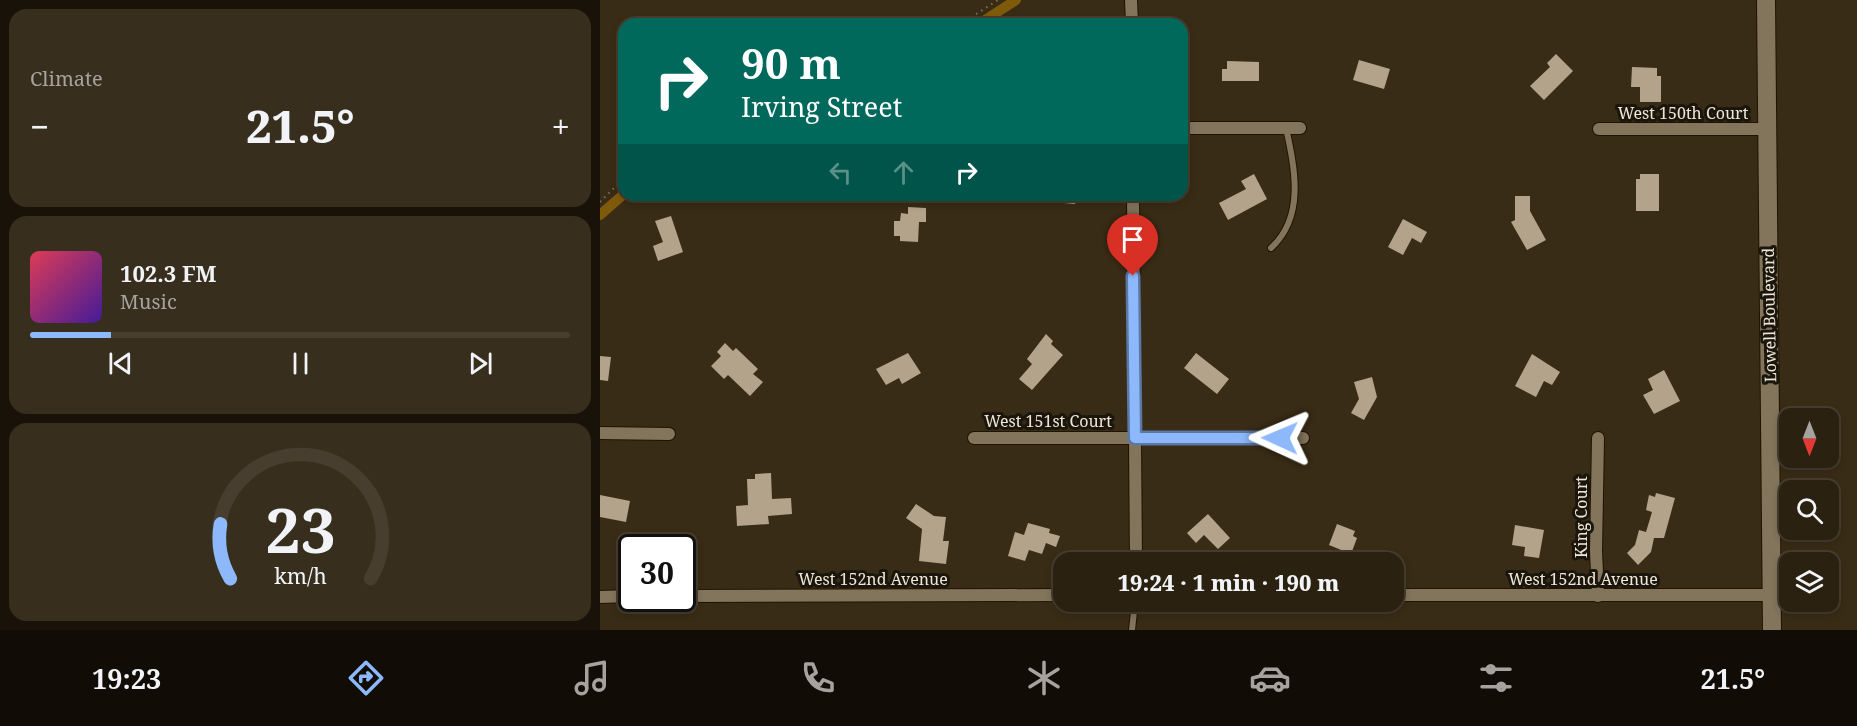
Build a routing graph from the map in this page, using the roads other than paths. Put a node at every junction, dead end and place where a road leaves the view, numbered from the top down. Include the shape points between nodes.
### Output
1 (1131, 0) edge
2 (1766, 0) edge
3 (1132, 18) edge
4 (1286, 128) junction
5 (1300, 128) dead end
6 (1188, 129) edge
7 (1599, 129) dead end
8 (1767, 129) junction
9 (1133, 201) edge
10 (1271, 248) dead end
11 (600, 433) edge
12 (669, 434) dead end
13 (974, 438) dead end
14 (1135, 438) junction
15 (1303, 438) dead end
16 (1598, 438) dead end
17 (1136, 552) edge
18 (1053, 595) edge
19 (1404, 595) edge
20 (1772, 595) junction
21 (618, 596) edge
22 (696, 596) edge
23 (1599, 596) junction
24 (600, 597) edge
25 (1134, 612) edge
26 (1132, 630) edge
27 (1772, 630) edge

1 - 3 street
2 - 8 main road, Lowell Boulevard
4 - 5 street
4 - 6 street
4 - 10 lane via 1294,164 1292,210 1282,238
7 - 8 street, West 150th Court
8 - 20 main road, Lowell Boulevard
9 - 14 street
11 - 12 street
13 - 14 street, West 151st Court
14 - 15 street, West 151st Court
14 - 17 street
16 - 23 street, King Court
18 - 22 street, West 152nd Avenue
19 - 23 street, West 152nd Avenue
20 - 23 street, West 152nd Avenue
20 - 27 main road, Lowell Boulevard
21 - 24 street
25 - 26 lane

